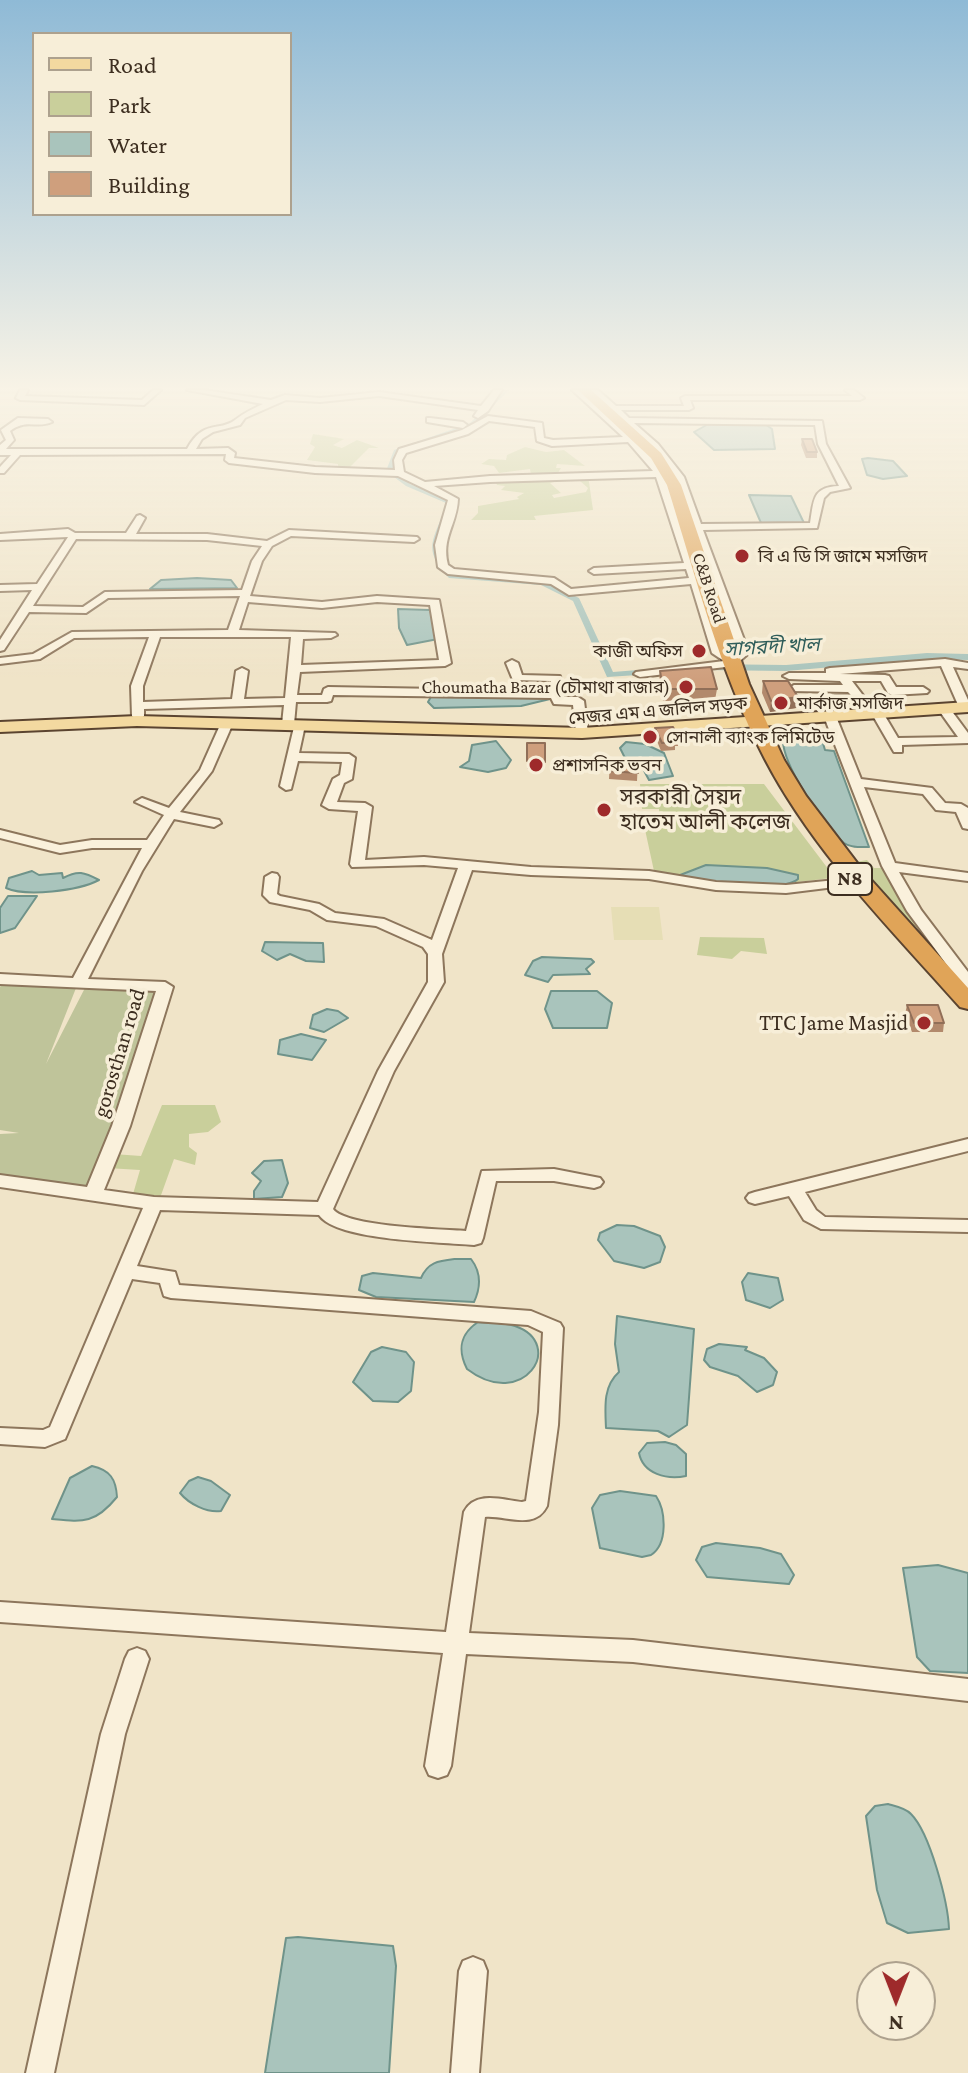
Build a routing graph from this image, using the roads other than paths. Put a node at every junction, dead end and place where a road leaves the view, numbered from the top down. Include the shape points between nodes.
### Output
1 (425, 487) edge
2 (664, 487) edge
3 (672, 487) edge
4 (683, 487) edge
5 (844, 487) edge
6 (140, 518) dead end
7 (698, 527) junction
8 (73, 536) junction
9 (0, 537) edge
10 (129, 537) junction
11 (414, 539) dead end
12 (269, 544) junction
13 (690, 566) junction
14 (594, 571) dead end
15 (695, 581) junction
16 (37, 587) junction
17 (0, 588) edge
18 (244, 596) junction
19 (21, 613) junction
20 (0, 619) edge
21 (156, 633) junction
22 (232, 633) junction
23 (331, 635) dead end
24 (296, 636) junction
25 (0, 648) edge
26 (0, 661) edge
27 (945, 662) junction
28 (512, 663) dead end
29 (913, 664) junction
30 (735, 667) junction
31 (294, 669) junction
32 (966, 669) edge
33 (242, 671) dead end
34 (825, 672) dead end
35 (640, 674) dead end
36 (847, 684) junction
37 (923, 691) junction
38 (291, 700) junction
39 (558, 701) junction
40 (238, 702) junction
41 (799, 702) junction
42 (967, 707) edge
43 (938, 709) junction
44 (138, 714) junction
45 (878, 714) junction
46 (831, 719) junction
47 (807, 720) junction
48 (758, 723) junction
49 (226, 725) junction
50 (293, 727) junction
51 (0, 730) edge
52 (582, 733) junction
53 (292, 757) junction
54 (855, 782) junction
55 (286, 786) dead end
56 (142, 802) dead end
57 (173, 812) junction
58 (214, 823) dead end
59 (968, 825) edge
60 (0, 834) edge
61 (152, 844) junction
62 (466, 866) junction
63 (889, 866) junction
64 (272, 877) dead end
65 (968, 877) edge
66 (851, 881) junction
67 (435, 954) junction
68 (0, 979) edge
69 (78, 983) junction
70 (966, 997) edge
71 (968, 1019) edge
72 (968, 1145) edge
73 (0, 1181) edge
74 (594, 1182) dead end
75 (794, 1189) junction
76 (94, 1192) junction
77 (755, 1198) dead end
78 (154, 1203) junction
79 (324, 1209) junction
80 (968, 1226) edge
81 (125, 1271) junction
82 (0, 1436) edge
83 (0, 1612) edge
84 (458, 1643) junction
85 (137, 1659) dead end
86 (968, 1690) edge
87 (438, 1766) dead end
88 (473, 1971) dead end
89 (40, 2073) edge
90 (465, 2073) edge

1 - 15 street via 453,499 454,508 440,531 439,551 443,567 452,572 554,581 569,592
2 - 13 street
3 - 30 highway, C&B Road / N8
4 - 7 street
5 - 7 street via 827,489 819,497 814,526
6 - 10 street
7 - 30 street via 743,653
8 - 9 street via 68,532
8 - 10 street
8 - 16 street
10 - 12 street
11 - 12 street via 289,533
12 - 18 street
13 - 14 street
13 - 15 street
15 - 30 street via 718,653
16 - 17 street
16 - 19 street
18 - 19 street via 102,595 86,610
18 - 22 street
18 - 31 street via 322,605 377,599 435,602 445,663
19 - 20 street
19 - 25 street
21 - 22 street
21 - 26 street via 72,635 36,657
21 - 44 street via 137,686
22 - 24 street
23 - 24 street
24 - 31 street
27 - 29 street
27 - 32 street
27 - 42 street
28 - 39 street via 517,678 556,678
29 - 34 street
29 - 37 street
30 - 35 street
30 - 48 highway, C&B Road / N8
31 - 38 street
33 - 40 street
36 - 37 street via 885,678 892,691
36 - 41 street via 859,698
36 - 41 street via 790,679
37 - 43 street
38 - 39 street via 327,698 328,691 418,690 555,695
38 - 40 street
38 - 50 street
39 - 52 street via 578,701
40 - 44 street
41 - 47 street
42 - 43 main road
43 - 45 main road
43 - 45 street via 967,740 896,746
44 - 49 main road, মেজর এম এ জলিল সড়ক
44 - 51 main road, মেজর এম এ জলিল সড়ক
45 - 46 main road
46 - 47 main road
46 - 54 street
47 - 48 main road
48 - 50 main road, মেজর এম এ জলিল সড়ক via 562,739
48 - 52 main road, মেজর এম এ জলিল সড়ক
48 - 66 highway, C&B Road / N8 via 781,790
48 - 70 highway, C&B Road / N8 via 797,798
49 - 50 main road, মেজর এম এ জলিল সড়ক
49 - 51 main road, মেজর এম এ জলিল সড়ক
49 - 57 street via 206,771
50 - 52 main road, মেজর এম এ জলিল সড়ক
50 - 53 street
53 - 55 street
53 - 62 street via 349,758 346,779 339,779 329,805 365,807 357,864 415,861
54 - 59 street via 927,791 941,807 961,808
54 - 63 street
56 - 57 street
57 - 58 street
57 - 61 street
60 - 61 street via 60,849
61 - 69 street
62 - 66 street via 649,875 786,889
62 - 67 street
63 - 65 street
63 - 70 street via 914,911 966,980
64 - 67 street via 270,895 275,899 314,907 332,917 379,922 428,944
66 - 71 highway, C&B Road / N8
67 - 79 street via 436,982 386,1071
68 - 69 street, gorosthan road
69 - 76 street, gorosthan road via 165,987
72 - 75 street
73 - 76 street
74 - 79 street via 554,1175 488,1175 474,1238 358,1228 331,1219
75 - 77 street
75 - 80 street via 821,1223
76 - 78 street
78 - 79 street
78 - 81 street
81 - 82 street via 58,1433 45,1439
81 - 84 street via 168,1277 171,1291 531,1318 553,1328 536,1506 524,1512 485,1506 475,1512
83 - 84 street
84 - 86 street via 633,1651
84 - 87 street
85 - 89 street via 113,1734
88 - 90 street

